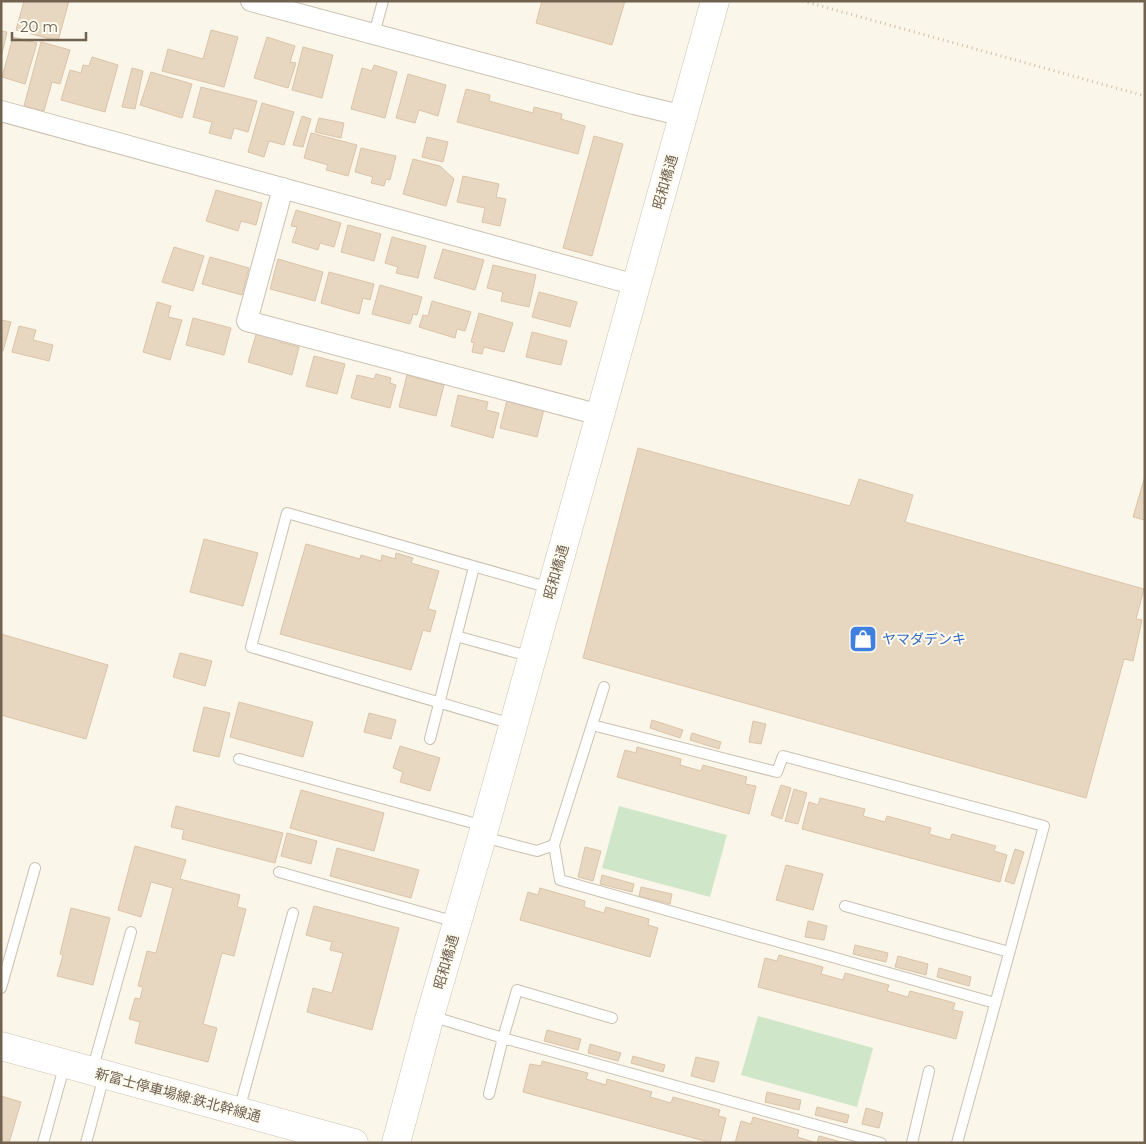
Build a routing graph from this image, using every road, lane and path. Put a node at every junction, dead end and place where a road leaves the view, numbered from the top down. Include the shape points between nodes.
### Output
1 (251, 1) edge
2 (383, 1) edge
3 (715, 1) edge
4 (803, 1) edge
5 (374, 34) junction
6 (1145, 96) edge
7 (1, 111) edge
8 (684, 116) junction
9 (283, 188) junction
10 (636, 285) junction
11 (600, 415) junction
12 (474, 566) junction
13 (551, 589) junction
14 (456, 636) junction
15 (532, 657) junction
16 (604, 687) dead end
17 (438, 702) junction
18 (513, 724) junction
19 (592, 726) junction
20 (430, 739) dead end
21 (239, 759) dead end
22 (483, 832) junction
23 (554, 845) junction
24 (35, 868) dead end
25 (279, 872) dead end
26 (845, 906) dead end
27 (293, 913) dead end
28 (457, 922) junction
29 (131, 932) dead end
30 (1009, 952) junction
31 (1, 988) edge
32 (995, 1003) junction
33 (430, 1016) junction
34 (612, 1018) dead end
35 (503, 1038) junction
36 (1, 1046) edge
37 (65, 1064) junction
38 (929, 1070) dead end
39 (98, 1073) junction
40 (489, 1094) dead end
41 (239, 1111) junction
42 (43, 1143) edge
43 (86, 1143) edge
44 (354, 1143) edge
45 (396, 1143) edge
46 (881, 1143) edge
47 (912, 1143) edge
48 (957, 1143) edge

1 - 5 street
2 - 5 lane
3 - 8 street, 昭和橋通
4 - 6 path
5 - 8 street
7 - 9 street
8 - 10 street, 昭和橋通
9 - 10 street
9 - 11 street via 247,321
10 - 11 street, 昭和橋通
11 - 13 street, 昭和橋通
12 - 13 lane
12 - 14 lane
12 - 17 lane via 286,513 251,647
13 - 15 street, 昭和橋通
14 - 15 lane
14 - 17 lane
15 - 18 street, 昭和橋通
16 - 19 lane
17 - 18 lane
17 - 20 lane
18 - 22 street, 昭和橋通
19 - 23 lane
19 - 30 lane via 777,772 783,756 1044,826
21 - 22 lane
22 - 23 lane via 537,851
22 - 28 street, 昭和橋通
23 - 32 lane via 560,880
24 - 31 lane
25 - 28 lane
26 - 30 lane
27 - 41 lane
28 - 33 street, 昭和橋通
29 - 39 lane
30 - 32 lane
32 - 48 lane
33 - 35 lane
33 - 45 street, 昭和橋通
34 - 35 lane via 517,990
35 - 40 lane
35 - 46 lane
36 - 37 street, 新富士停車場線:鉄北幹線通
37 - 39 street, 新富士停車場線:鉄北幹線通
37 - 42 lane
38 - 47 lane
39 - 41 street, 新富士停車場線:鉄北幹線通
39 - 43 lane
41 - 44 street, 新富士停車場線:鉄北幹線通

